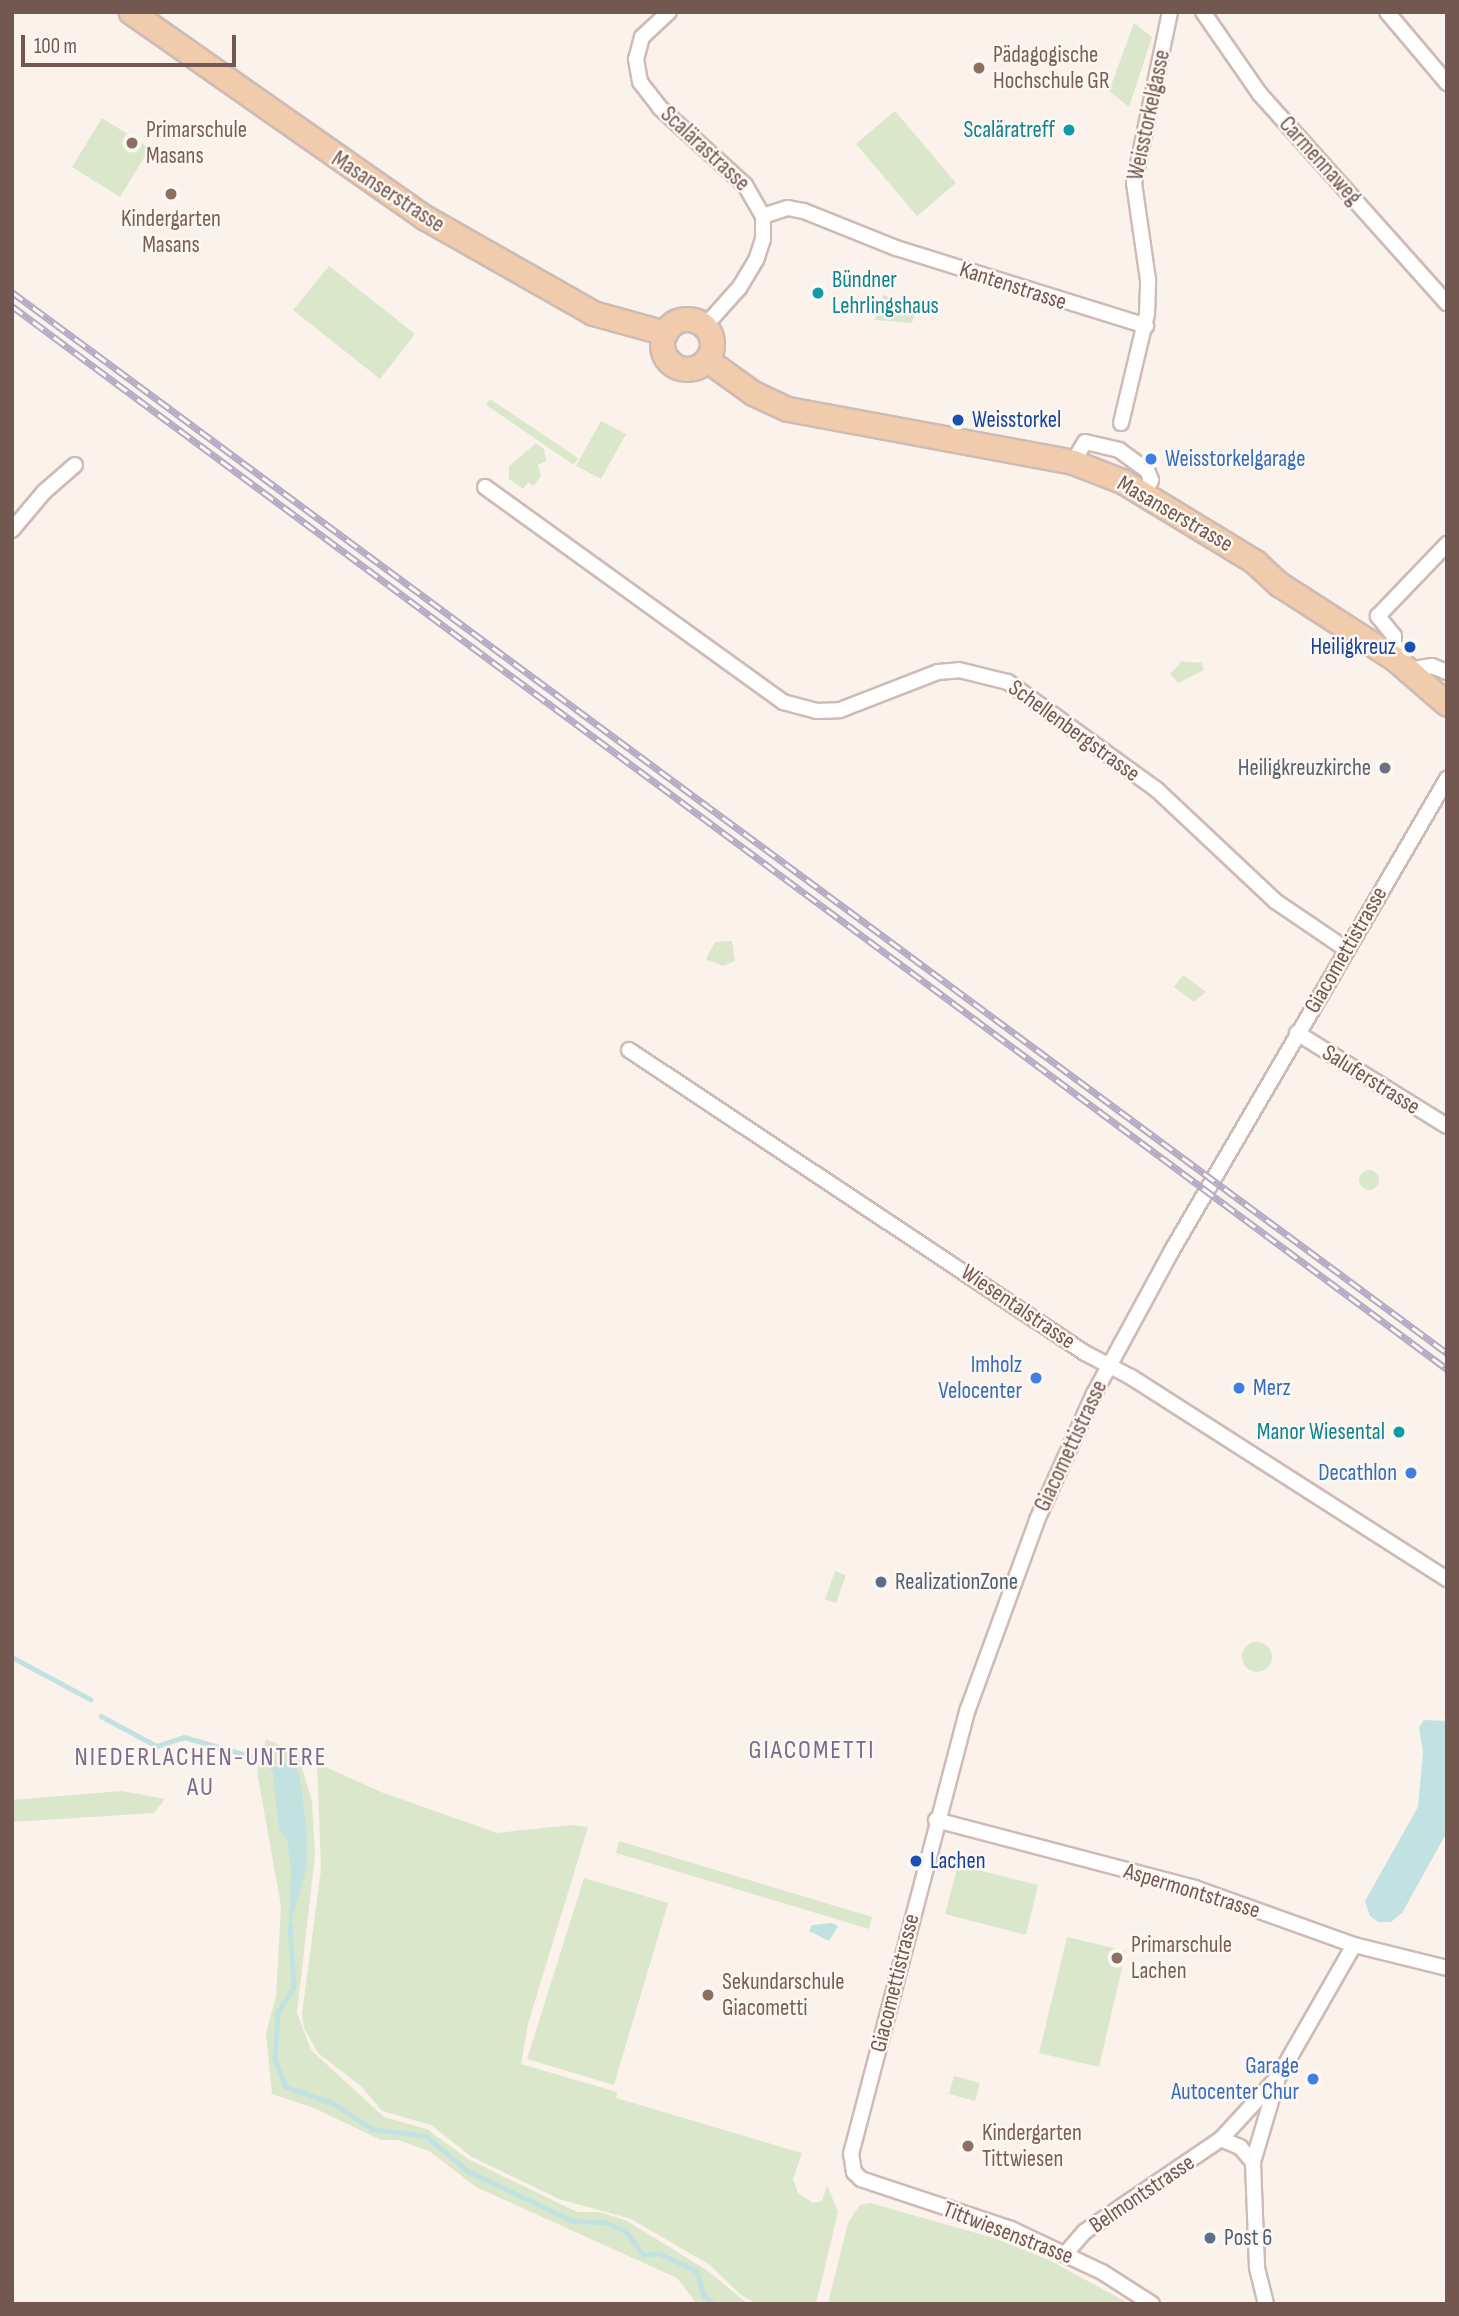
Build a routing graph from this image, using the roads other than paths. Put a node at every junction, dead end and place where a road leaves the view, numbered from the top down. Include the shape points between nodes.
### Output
1 (131, 12) edge
2 (669, 12) edge
3 (1170, 12) edge
4 (1203, 12) edge
5 (1387, 12) edge
6 (1447, 83) edge
7 (763, 216) junction
8 (1447, 303) edge
9 (705, 326) junction
10 (1146, 326) junction
11 (665, 333) junction
12 (707, 360) junction
13 (1121, 423) dead end
14 (75, 465) dead end
15 (485, 487) dead end
16 (12, 530) edge
17 (1447, 544) edge
18 (1401, 664) junction
19 (1447, 671) edge
20 (1447, 704) edge
21 (1447, 779) edge
22 (1346, 949) junction
23 (1297, 1033) junction
24 (629, 1050) dead end
25 (1447, 1126) edge
26 (1108, 1366) junction
27 (1447, 1579) edge
28 (936, 1820) junction
29 (1354, 1945) junction
30 (1447, 1968) edge
31 (1279, 2077) junction
32 (1222, 2139) junction
33 (1253, 2162) junction
34 (856, 2175) joint
35 (1066, 2253) junction
36 (1152, 2304) edge
37 (1266, 2304) edge

1 - 11 main road, Masanserstrasse via 424,217 593,313
2 - 7 street, Scalärastrasse via 642,37 636,59 640,82 660,108 746,186
3 - 10 street, Weisstorkelgasse via 1133,196 1147,265
4 - 8 street, Carmennaweg via 1259,93
5 - 6 street
7 - 9 street, Scalärastrasse via 763,239 756,260 739,288
7 - 10 street, Kantenstrasse via 788,208 804,211 895,248
9 - 11 main road via 683,319
9 - 12 main road via 712,346
10 - 13 street, Weisstorkelgasse
11 - 12 main road via 663,349 671,363 693,368
12 - 18 main road, Masanserstrasse via 738,384 788,410 1073,462 1145,493
14 - 16 street
15 - 22 street, Schellenbergstrasse via 783,702 816,711 840,710 938,672 958,670 986,673 1014,685 1157,790 1291,914
17 - 18 street via 1378,616 1394,636
18 - 19 street
18 - 20 main road, Masanserstrasse
21 - 22 street, Giacomettistrasse
22 - 23 street, Giacomettistrasse
23 - 25 street, Saluferstrasse
23 - 26 street, Giacomettistrasse
24 - 26 street, Wiesentalstrasse
26 - 27 street, Wiesentalstrasse
26 - 28 street, Giacomettistrasse via 1003,1606
28 - 29 street, Aspermontstrasse via 1195,1888
28 - 34 street, Giacomettistrasse via 851,2154
29 - 30 street, Aspermontstrasse
29 - 31 street, Belmontstrasse
31 - 32 street, Belmontstrasse
31 - 33 street, Belmontstrasse
32 - 33 street via 1240,2147
32 - 35 street, Belmontstrasse via 1084,2232
33 - 37 street, Belmontstrasse via 1256,2254
34 - 35 street, Tittwiesenstrasse
35 - 36 street, Tittwiesenstrasse

